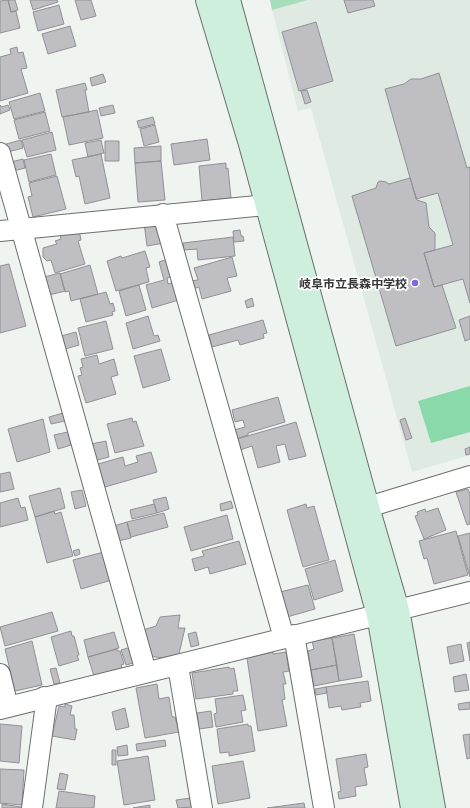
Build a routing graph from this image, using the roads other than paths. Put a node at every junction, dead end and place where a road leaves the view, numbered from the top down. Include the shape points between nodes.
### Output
1 (207, 0) edge
2 (229, 0) edge
3 (0, 153) edge
4 (267, 205) junction
5 (163, 214) junction
6 (22, 229) junction
7 (0, 231) edge
8 (470, 476) edge
9 (368, 507) junction
10 (470, 592) edge
11 (388, 612) junction
12 (289, 637) junction
13 (178, 666) junction
14 (146, 672) junction
15 (0, 674) edge
16 (44, 697) junction
17 (4, 708) edge
18 (32, 808) edge
19 (202, 808) edge
20 (324, 808) edge
21 (412, 808) edge
22 (434, 808) edge

1 - 4 street
2 - 9 street
3 - 6 street
4 - 5 street
4 - 11 street
5 - 6 street
5 - 12 street
6 - 7 street
6 - 14 street
8 - 9 street
9 - 11 street
10 - 11 street
11 - 12 street
11 - 21 street
11 - 22 street
12 - 13 street
12 - 20 street
13 - 14 street
13 - 19 street
14 - 16 street
15 - 17 street
16 - 17 street
16 - 18 street via 46,704

